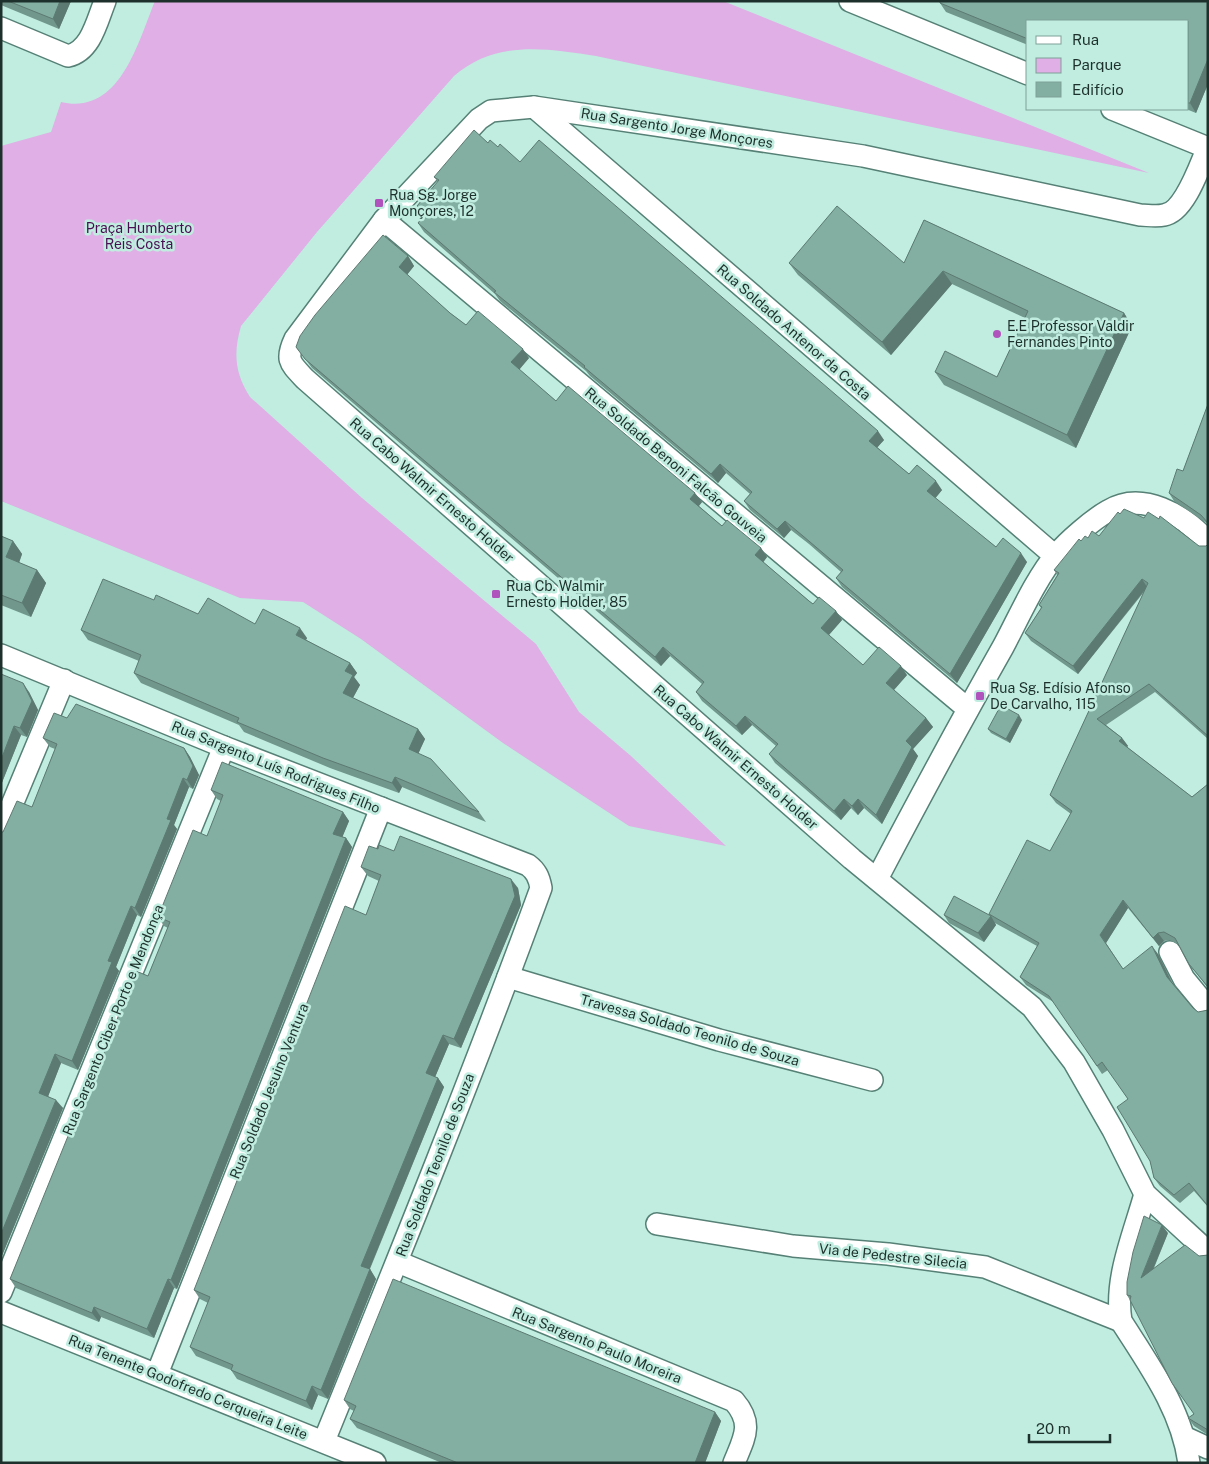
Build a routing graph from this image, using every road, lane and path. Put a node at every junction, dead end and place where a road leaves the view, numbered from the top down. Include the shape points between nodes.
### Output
1 (105, 1) edge
2 (850, 1) edge
3 (874, 6) edge
4 (1, 28) edge
5 (1026, 73) edge
6 (534, 108) junction
7 (1114, 110) edge
8 (1208, 148) edge
9 (384, 220) junction
10 (288, 352) joint
11 (1208, 542) edge
12 (1056, 556) junction
13 (1, 655) edge
14 (64, 680) junction
15 (968, 709) junction
16 (224, 747) junction
17 (381, 808) junction
18 (1, 831) edge
19 (876, 879) junction
20 (541, 888) joint
21 (1170, 952) dead end
22 (508, 977) junction
23 (1208, 1008) edge
24 (872, 1080) dead end
25 (1145, 1194) junction
26 (657, 1224) dead end
27 (1208, 1252) edge
28 (398, 1262) junction
29 (1, 1292) edge
30 (1, 1312) edge
31 (1122, 1321) junction
32 (157, 1374) junction
33 (1184, 1437) junction
34 (324, 1441) junction
35 (1208, 1448) edge
36 (375, 1463) edge
37 (734, 1463) edge
38 (1189, 1463) edge

1 - 4 street via 85,46 76,54 68,56
2 - 3 street
3 - 5 street
6 - 8 street, Rua Sargento Jorge Monçores via 863,156 1140,215 1163,216 1173,212 1185,197
6 - 9 street, Rua Sargento Jorge Monçores via 492,111 480,119
6 - 12 street, Rua Soldado Antenor da Costa
7 - 8 street
9 - 10 street, Rua Sargento Jorge Monçores
9 - 15 street, Rua Soldado Benoni Falcão Gouveia
10 - 19 street, Rua Cabo Walmir Ernesto Holder via 290,363 305,379
11 - 12 street via 1172,513 1152,504 1126,504 1108,511
12 - 15 street
13 - 14 street, Rua Sargento Luís Rodrigues Filho
14 - 16 street, Rua Sargento Luís Rodrigues Filho
14 - 18 street
15 - 19 street
16 - 17 street, Rua Sargento Luís Rodrigues Filho
16 - 29 street, Rua Sargento Ciber Porto e Mendonça
17 - 20 street, Rua Sargento Luís Rodrigues Filho via 528,865 535,870
17 - 32 street, Rua Soldado Jesuino Ventura
19 - 25 street, Rua Cabo Walmir Ernesto Holder via 1032,1008 1074,1062
20 - 22 street, Rua Soldado Teonilo de Souza
21 - 23 street via 1184,979
22 - 24 street, Travessa Soldado Teonilo de Souza via 719,1040
22 - 28 street, Rua Soldado Teonilo de Souza
25 - 27 street
25 - 31 street via 1120,1288
26 - 31 street, Via de Pedestre Silecia via 793,1246 985,1267
28 - 34 street, Rua Soldado Teonilo de Souza
28 - 37 street, Rua Sargento Paulo Moreira via 734,1401 743,1411 746,1421 745,1436
30 - 32 street, Rua Tenente Godofredo Cerqueira Leite
31 - 33 street via 1171,1402
32 - 34 street, Rua Tenente Godofredo Cerqueira Leite
33 - 35 street
33 - 38 street
34 - 36 street, Rua Tenente Godofredo Cerqueira Leite

